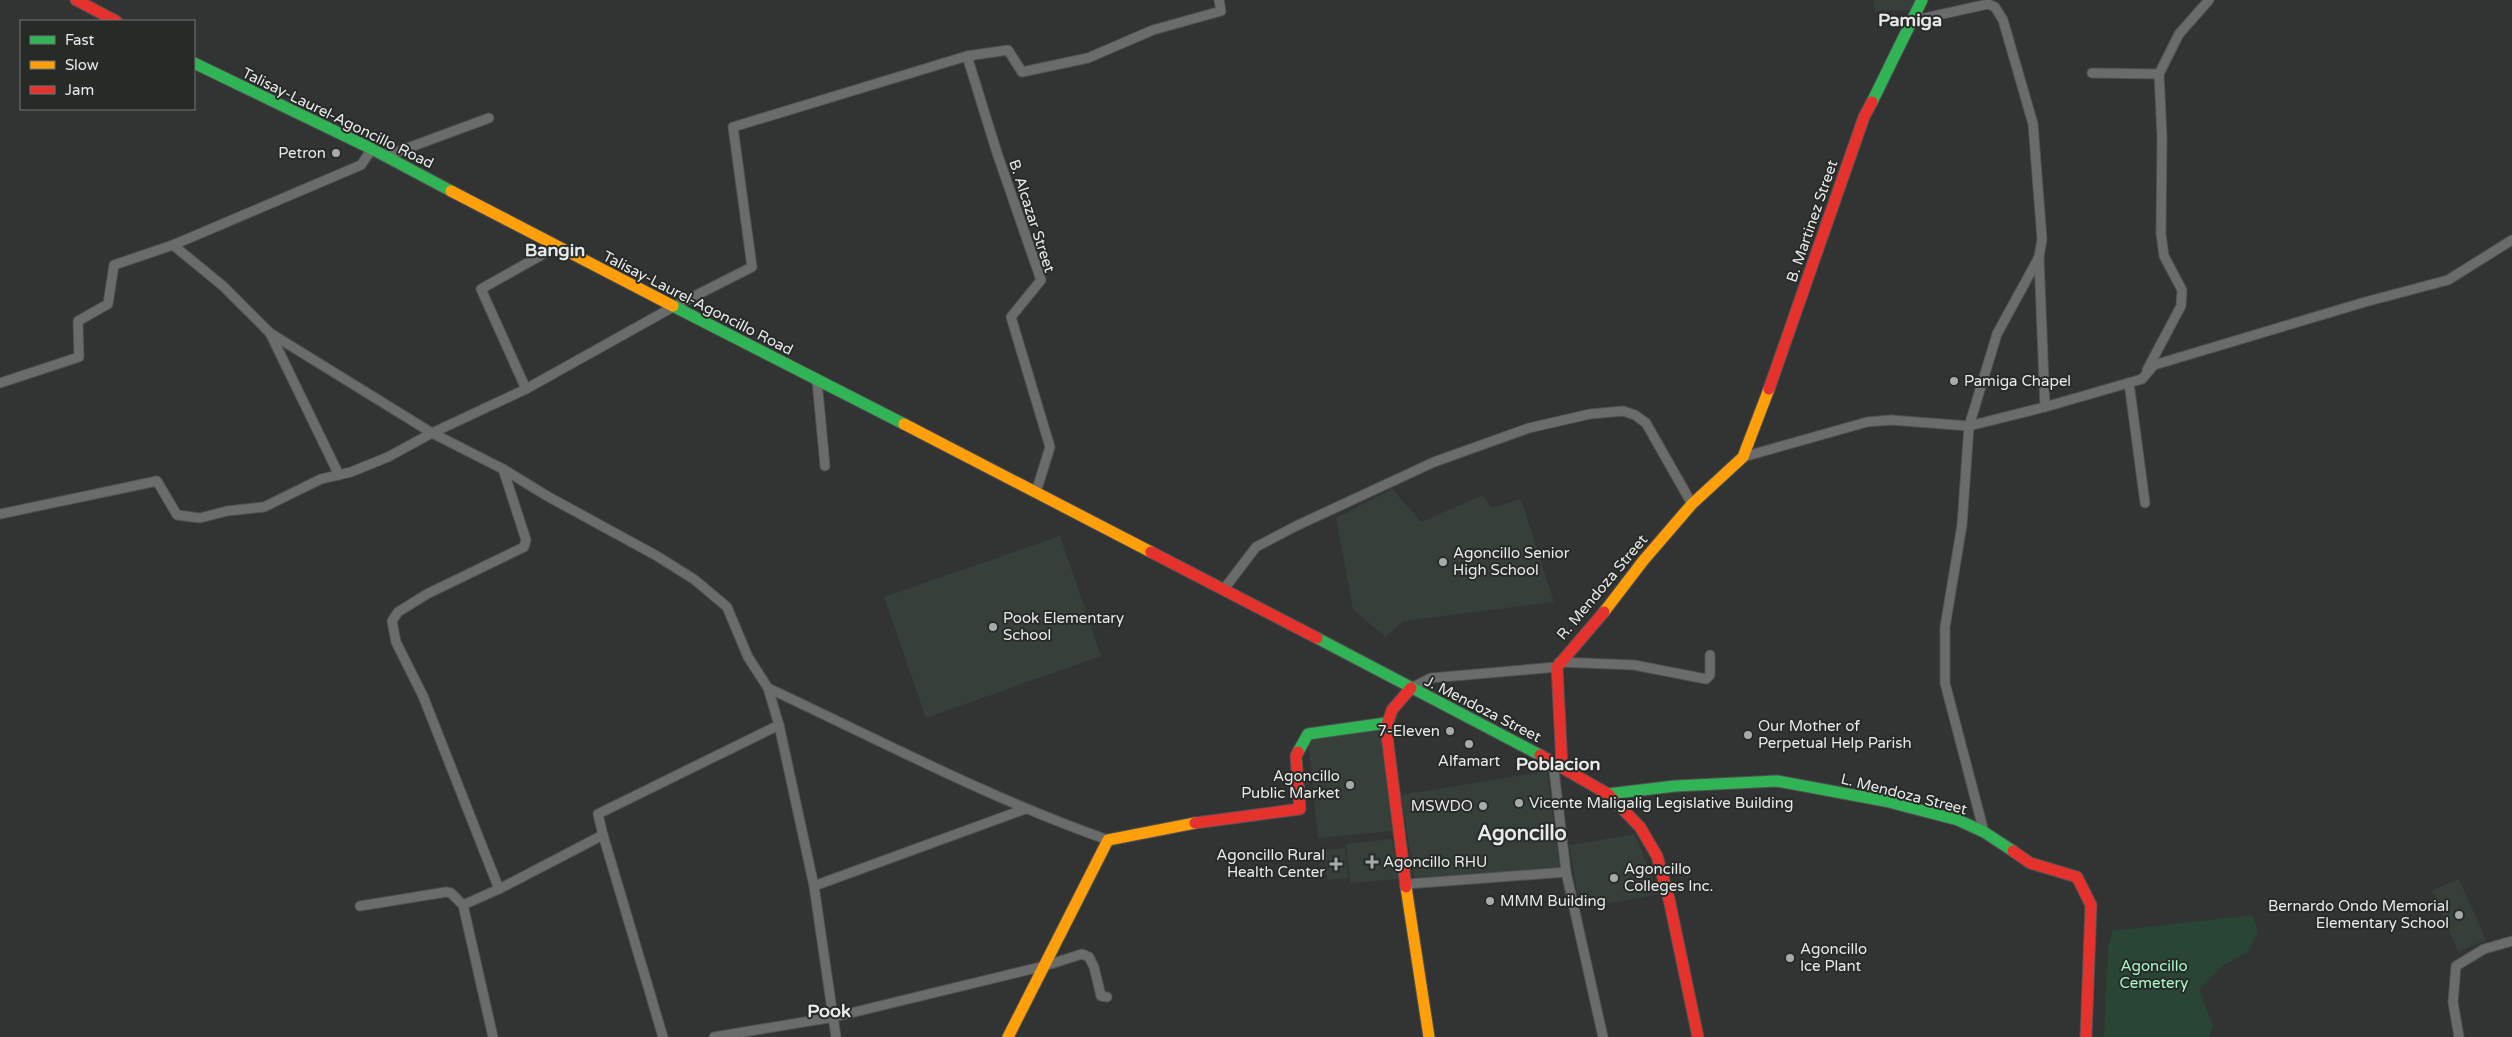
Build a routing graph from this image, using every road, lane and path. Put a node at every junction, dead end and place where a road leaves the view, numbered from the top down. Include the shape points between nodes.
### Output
1 (76, 0) edge
2 (1219, 0) edge
3 (1922, 0) edge
4 (2209, 0) edge
5 (114, 20) edge
6 (1911, 21) junction
7 (968, 56) junction
8 (195, 64) edge
9 (2092, 73) dead end
10 (2159, 74) junction
11 (489, 118) dead end
12 (372, 149) junction
13 (386, 156) junction
14 (2512, 240) edge
15 (173, 246) junction
16 (556, 248) junction
17 (2039, 257) junction
18 (673, 307) junction
19 (270, 333) junction
20 (2142, 379) junction
21 (817, 381) junction
22 (0, 383) edge
23 (2129, 383) junction
24 (526, 389) junction
25 (2045, 407) junction
26 (1969, 426) junction
27 (432, 433) junction
28 (1743, 457) junction
29 (825, 466) dead end
30 (503, 469) junction
31 (339, 475) junction
32 (1036, 492) junction
33 (2145, 503) dead end
34 (1692, 504) junction
35 (0, 514) edge
36 (1108, 530) joint
37 (1224, 589) junction
38 (1710, 655) dead end
39 (1558, 664) junction
40 (768, 688) junction
41 (1410, 688) junction
42 (1386, 723) junction
43 (779, 725) junction
44 (1558, 764) junction
45 (1608, 794) junction
46 (1025, 809) junction
47 (1984, 832) junction
48 (603, 835) junction
49 (1108, 840) junction
50 (1566, 872) junction
51 (1407, 884) junction
52 (814, 886) junction
53 (499, 889) junction
54 (463, 905) junction
55 (360, 906) dead end
56 (2512, 941) edge
57 (1044, 966) junction
58 (1107, 998) dead end
59 (834, 1017) junction
60 (493, 1037) edge
61 (663, 1037) edge
62 (714, 1037) edge
63 (836, 1037) edge
64 (1008, 1037) edge
65 (1429, 1037) edge
66 (1603, 1037) edge
67 (1698, 1037) edge
68 (2086, 1037) edge
69 (2459, 1037) edge

1 - 5 main road
2 - 7 street via 1221,11 1153,30 1088,58 1022,72 1008,50
3 - 6 main road, B. Martinez Street
4 - 10 street via 2179,34
6 - 17 street via 1988,4 1996,7 2003,20 2032,124 2042,239
6 - 28 main road, B. Martinez Street via 1864,117 1785,347
7 - 18 street via 733,127 752,267
7 - 32 street, B. Alcazar Street via 1041,280 1010,316 1050,447
8 - 12 main road, Talisay-Laurel-Agoncillo Road
9 - 10 street
10 - 20 street via 2161,234 2164,256 2182,290 2181,306
11 - 13 street
12 - 13 main road, Talisay-Laurel-Agoncillo Road
12 - 15 street via 361,165
13 - 16 main road, Talisay-Laurel-Agoncillo Road
14 - 20 street via 2448,280 2154,365
15 - 19 street via 223,286
15 - 22 street via 114,265 108,304 78,322 79,357
16 - 18 main road, Talisay-Laurel-Agoncillo Road
16 - 24 street via 481,289
17 - 25 street
17 - 26 street via 1997,334
18 - 21 main road, Talisay-Laurel-Agoncillo Road
18 - 24 street
19 - 27 street
19 - 31 street
20 - 23 street
21 - 29 street
21 - 32 main road, Talisay-Laurel-Agoncillo Road
23 - 25 street
23 - 33 street
24 - 27 street
25 - 26 street
26 - 28 street via 1891,420 1867,422
26 - 47 street via 1962,525 1944,627 1945,683
27 - 30 street
27 - 31 street via 388,457
28 - 34 main road, R. Mendoza Street
30 - 40 street via 657,556 701,585 727,607 748,657
30 - 53 street via 526,540 524,547 428,594 398,612 392,621 396,642 423,696
31 - 35 street via 321,479 264,507 200,518 177,515 157,481
32 - 36 main road, Talisay-Laurel-Agoncillo Road
34 - 37 street via 1646,423 1635,414 1623,411 1590,414 1529,428 1434,462 1296,526 1256,547
34 - 39 main road, R. Mendoza Street
36 - 37 main road, J. Mendoza Street
37 - 41 main road, J. Mendoza Street
38 - 39 street via 1710,675 1706,679 1634,665
39 - 41 street via 1431,678
39 - 44 main road
40 - 43 street
40 - 46 street
41 - 42 main road
41 - 44 main road, J. Mendoza Street
42 - 49 main road via 1308,734 1296,756 1300,808 1192,823
42 - 51 main road
43 - 48 street via 598,814
43 - 52 street
44 - 45 main road, J. Mendoza Street
44 - 50 street
45 - 47 main road, L. Mendoza Street via 1675,786 1777,781 1903,806 1958,820
45 - 67 main road, J. Mendoza Street via 1640,827 1657,856
46 - 49 street
46 - 52 street
47 - 68 main road, L. Mendoza Street via 2030,863 2077,877 2084,886 2091,905
48 - 53 street
48 - 61 street
49 - 57 main road
50 - 51 street
50 - 66 street
51 - 65 main road
52 - 59 street
53 - 54 street
54 - 55 street via 446,892
54 - 60 street
56 - 69 street via 2484,949 2456,966 2453,1002
57 - 58 street via 1082,954 1089,957 1100,996
57 - 59 street
57 - 64 main road
59 - 62 street
59 - 63 street

